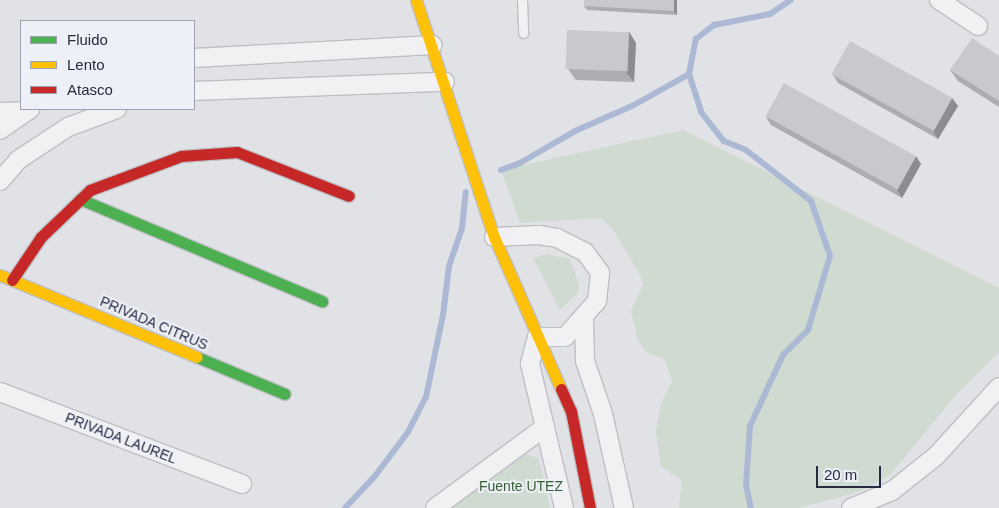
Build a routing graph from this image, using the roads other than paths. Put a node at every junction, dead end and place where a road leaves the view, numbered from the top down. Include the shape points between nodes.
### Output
1 (416, 0) edge
2 (522, 0) edge
3 (939, 0) edge
4 (978, 26) dead end
5 (523, 33) dead end
6 (433, 45) junction
7 (195, 58) edge
8 (445, 82) junction
9 (195, 91) edge
10 (28, 110) edge
11 (114, 110) edge
12 (0, 112) edge
13 (0, 130) edge
14 (0, 181) edge
15 (348, 196) dead end
16 (80, 198) junction
17 (494, 237) junction
18 (0, 275) edge
19 (12, 280) junction
20 (322, 302) dead end
21 (584, 317) junction
22 (537, 338) junction
23 (999, 387) edge
24 (0, 392) edge
25 (285, 394) dead end
26 (545, 427) junction
27 (242, 484) dead end
28 (435, 508) edge
29 (564, 508) edge
30 (590, 508) edge
31 (624, 508) edge
32 (851, 508) edge

1 - 6 street
2 - 5 lane
3 - 4 street
6 - 7 street
6 - 8 street
8 - 9 street
8 - 17 street
10 - 12 street
10 - 13 street
11 - 14 street via 68,127 18,160
15 - 16 street via 237,152 181,156 90,190
16 - 19 street via 41,237
16 - 20 street
17 - 21 street via 539,235 557,238 585,252 600,273 597,301
17 - 22 street
18 - 19 street, PRIVADA CITRUS
19 - 25 street, PRIVADA CITRUS
21 - 22 street via 565,337
21 - 31 street via 585,361 609,438
22 - 26 street via 530,364
22 - 30 street via 571,412
23 - 32 street via 936,456 892,491
24 - 27 street, PRIVADA LAUREL
26 - 28 street
26 - 29 street

